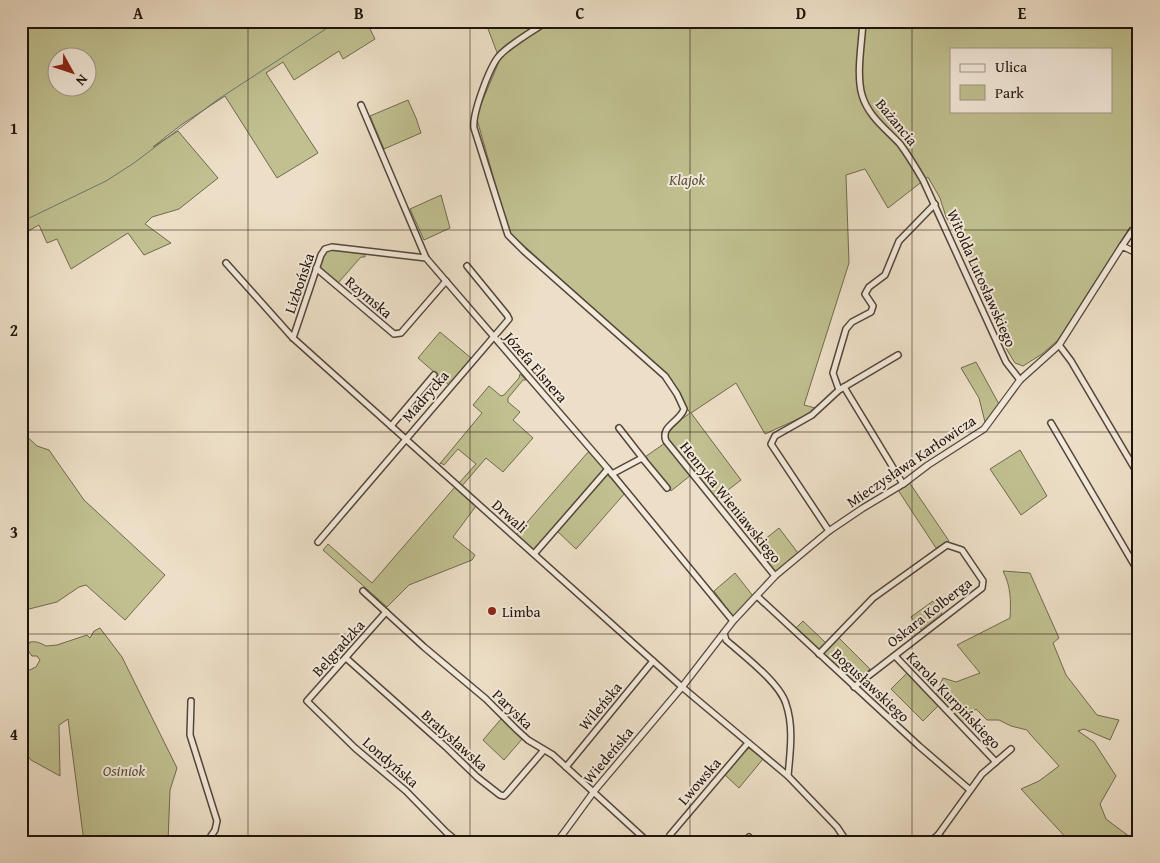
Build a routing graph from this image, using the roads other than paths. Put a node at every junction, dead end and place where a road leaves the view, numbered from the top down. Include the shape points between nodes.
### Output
1 (548, 21) edge
2 (863, 21) edge
3 (361, 105) dead end
4 (935, 204) junction
5 (1132, 231) dead end
6 (1122, 246) junction
7 (1139, 254) edge
8 (426, 258) junction
9 (226, 263) dead end
10 (467, 266) dead end
11 (316, 268) junction
12 (446, 281) junction
13 (494, 337) junction
14 (293, 338) junction
15 (1058, 345) junction
16 (898, 355) dead end
17 (434, 375) dead end
18 (1020, 380) junction
19 (841, 389) junction
20 (1051, 422) dead end
21 (391, 426) junction
22 (619, 428) dead end
23 (405, 439) junction
24 (645, 460) junction
25 (608, 469) junction
26 (612, 474) junction
27 (1139, 476) edge
28 (902, 484) junction
29 (668, 488) dead end
30 (829, 531) junction
31 (318, 542) dead end
32 (534, 554) junction
33 (1139, 573) edge
34 (775, 576) junction
35 (363, 591) dead end
36 (757, 596) junction
37 (386, 612) junction
38 (733, 621) junction
39 (724, 633) junction
40 (820, 654) junction
41 (895, 656) junction
42 (346, 658) junction
43 (653, 661) junction
44 (682, 687) junction
45 (854, 687) junction
46 (191, 700) dead end
47 (307, 701) joint
48 (748, 743) junction
49 (1011, 749) dead end
50 (544, 750) junction
51 (996, 762) junction
52 (566, 767) junction
53 (788, 776) junction
54 (970, 790) junction
55 (593, 793) junction
56 (1139, 825) edge
57 (670, 835) dead end
58 (938, 835) junction
59 (207, 842) edge
60 (458, 842) edge
61 (557, 842) edge
62 (648, 842) edge
63 (847, 842) edge
64 (930, 842) edge
65 (946, 842) edge
66 (1133, 842) edge

1 - 34 street, Henryka Wieniawskiego via 499,56 474,118 474,128 508,236 665,376 684,409 682,416 666,428 666,440
2 - 4 street, Bażancia via 860,76 865,104 907,153
3 - 8 street, Józefa Elsnera
4 - 18 street, Witolda Lutosławskiego via 1006,362
4 - 19 street, Witolda Lutosławskiego via 899,241 885,275 868,287 865,294 873,306 871,312 846,329 833,373
5 - 6 street
6 - 7 street
6 - 15 street, Mieczysława Karłowicza
8 - 11 street, Lizbońska via 330,247 322,252
8 - 12 street, Józefa Elsnera
9 - 14 street, Drwali
10 - 13 street, Madrycka via 509,316
11 - 12 street, Rzymska via 394,334 401,333
11 - 14 street, Lizbońska
12 - 13 street, Józefa Elsnera
13 - 23 street, Madrycka
13 - 25 street, Józefa Elsnera
14 - 21 street, Drwali
15 - 18 street, Mieczysława Karłowicza
15 - 27 street via 1076,369
16 - 19 street
17 - 21 street
18 - 28 street, Mieczysława Karłowicza via 984,429
19 - 28 street
19 - 30 street via 812,415 775,436 770,444
20 - 33 street
21 - 23 street, Drwali
22 - 24 street
23 - 31 street, Madrycka
23 - 32 street, Drwali
24 - 26 street via 640,459
24 - 29 street
25 - 26 street, Józefa Elsnera
25 - 32 street
26 - 38 street, Józefa Elsnera
28 - 30 street, Mieczysława Karłowicza
30 - 34 street, Mieczysława Karłowicza
32 - 43 street, Drwali
34 - 36 street, Henryka Wieniawskiego
35 - 37 street, Paryska
36 - 38 street, Henryka Wieniawskiego
36 - 40 street, Bogusławskiego
37 - 42 street, Belgradzka
37 - 50 street, Paryska via 528,740
38 - 39 street, Henryka Wieniawskiego
39 - 44 street, Wiedeńska
39 - 53 street via 726,640 775,685 787,704 791,738
40 - 41 street, Oskara Kolberga via 873,598 947,545 962,550 982,581 982,588
40 - 45 street, Bogusławskiego
41 - 45 street, Oskara Kolberga
41 - 51 street, Karola Kurpińskiego
42 - 47 street, Belgradzka
42 - 50 street, Bratysławska via 500,795 508,794
43 - 44 street, Drwali
43 - 52 street, Wileńska
44 - 48 street, Drwali
44 - 55 street, Wiedeńska
45 - 54 street, Bogusławskiego
46 - 59 street via 190,735 217,821
47 - 60 street, Londyńska
48 - 53 street, Drwali
48 - 57 street, Lwowska
49 - 51 street
50 - 52 street, Paryska
51 - 54 street
52 - 55 street, Paryska
53 - 63 street via 837,826
54 - 58 street
55 - 61 street, Wiedeńska
55 - 62 street, Paryska
56 - 66 main road
58 - 64 street
58 - 65 street

